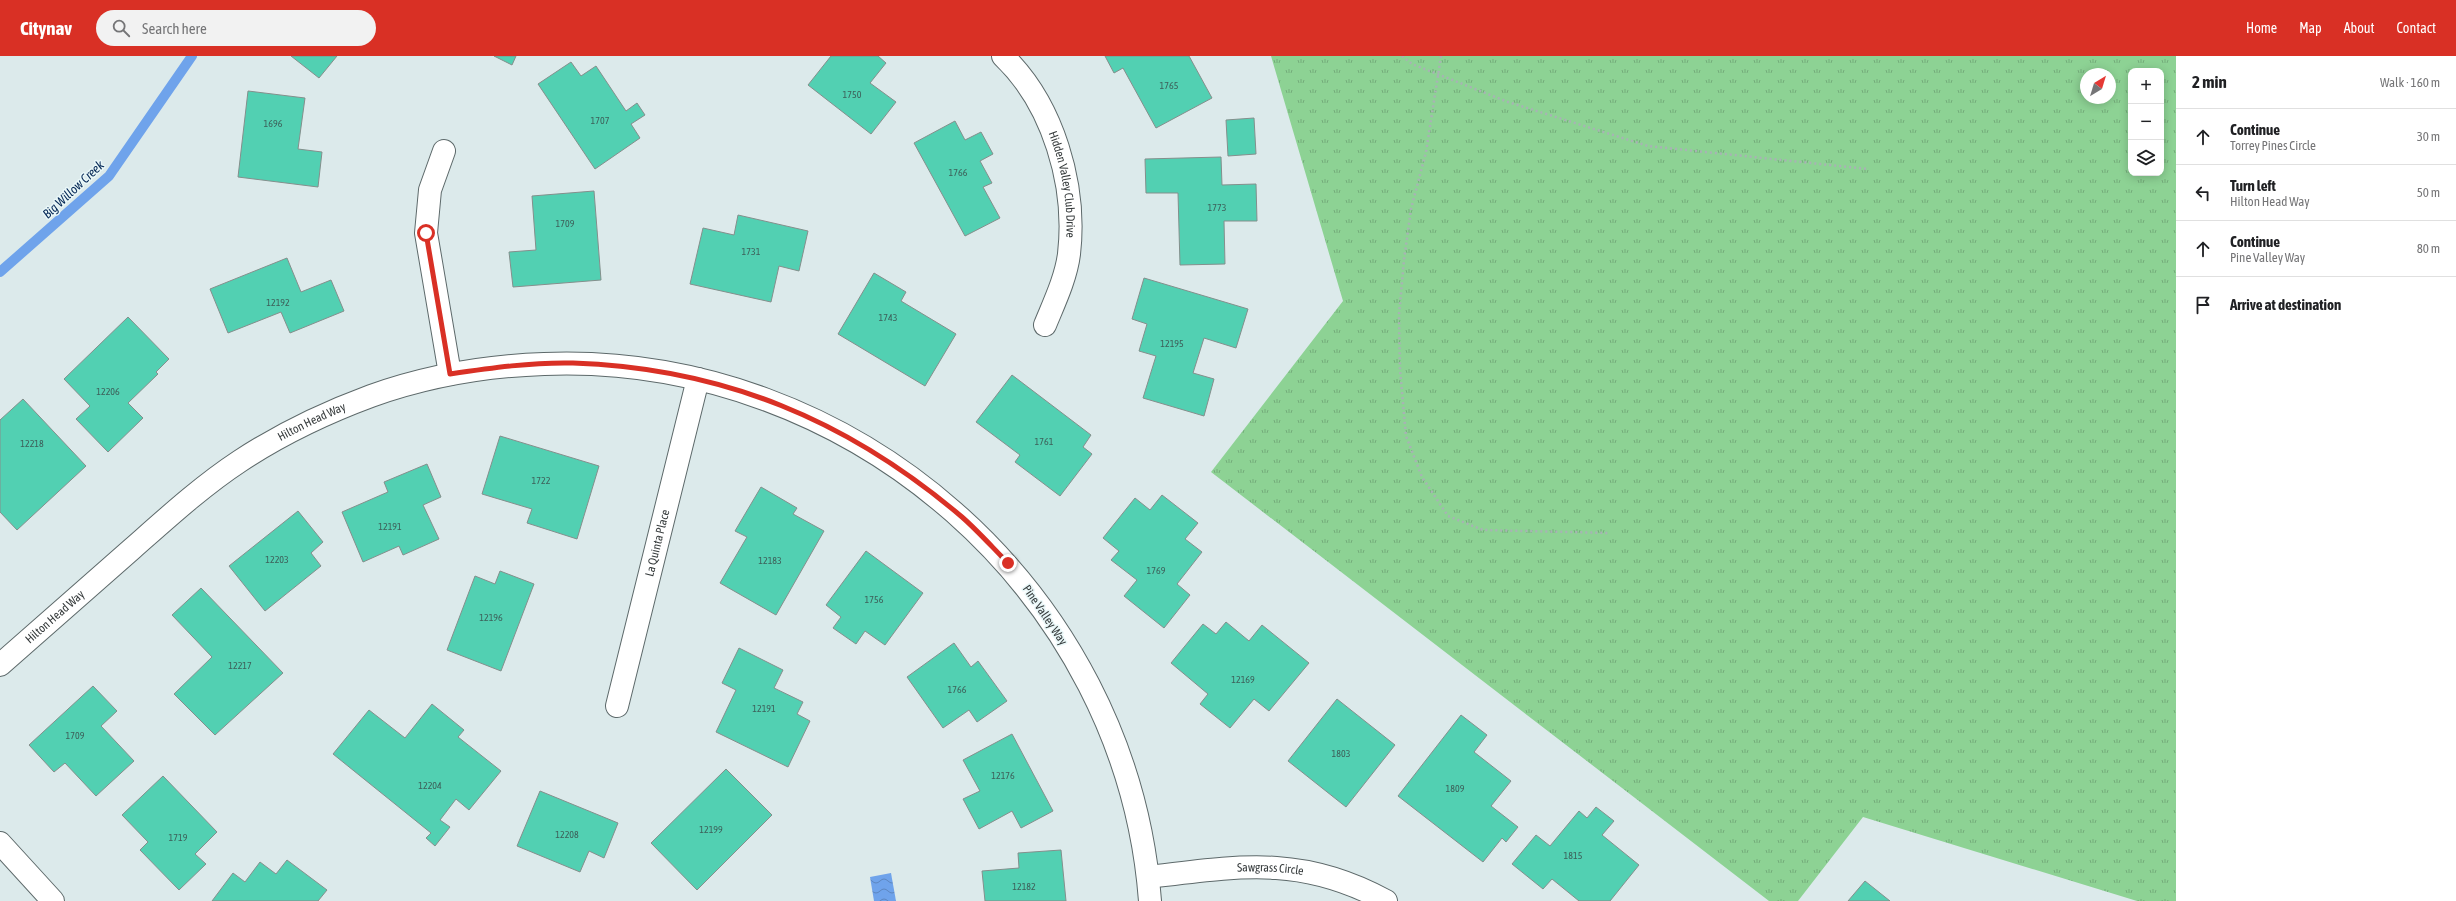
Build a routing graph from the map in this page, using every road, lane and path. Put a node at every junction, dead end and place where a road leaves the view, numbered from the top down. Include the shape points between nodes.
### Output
1 (1003, 56) edge
2 (1402, 56) edge
3 (1441, 56) edge
4 (1440, 75) junction
5 (444, 151) dead end
6 (1868, 169) dead end
7 (1044, 325) dead end
8 (450, 374) junction
9 (698, 379) junction
10 (1610, 533) dead end
11 (0, 665) edge
12 (617, 706) dead end
13 (0, 843) edge
14 (1149, 877) junction
15 (53, 901) edge
16 (1150, 901) edge
17 (1386, 901) edge

1 - 7 street, Hidden Valley Club Drive via 1020,72 1051,126 1069,189 1069,254 1059,290
2 - 4 path via 1412,64
3 - 4 path
4 - 6 path via 1508,102 1648,146
4 - 10 path via 1426,152 1411,209 1404,260 1399,315 1400,370 1406,436 1422,477 1448,516 1483,530
5 - 8 street via 430,190 426,233
8 - 9 street, Hilton Head Way via 510,365 572,363 635,367
8 - 11 street, Hilton Head Way via 375,395 304,423 238,462 178,509
9 - 12 street, La Quinta Place
9 - 14 street, Pine Valley Way via 753,394 807,415 861,443 914,479 963,518 1008,563 1047,615 1082,671 1104,718 1139,822
13 - 15 street
14 - 16 street, Pine Valley Way
14 - 17 street, Sawgrass Circle via 1231,867 1296,868 1359,886

